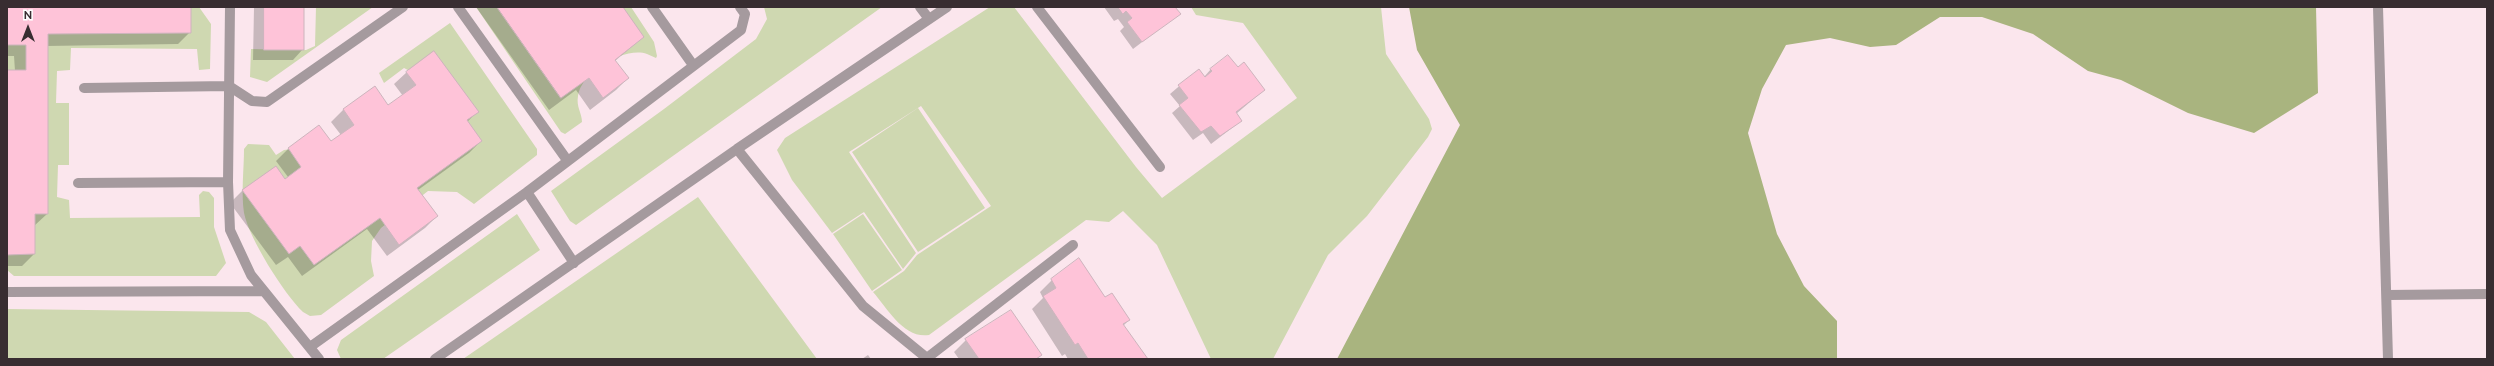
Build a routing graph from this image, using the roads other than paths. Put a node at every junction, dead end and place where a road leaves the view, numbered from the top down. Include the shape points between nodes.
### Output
1 (230, 7) edge
2 (403, 7) edge
3 (458, 7) edge
4 (652, 7) edge
5 (740, 7) edge
6 (920, 7) edge
7 (947, 7) edge
8 (1037, 7) edge
9 (2378, 7) edge
10 (929, 19) junction
11 (693, 65) junction
12 (229, 86) junction
13 (84, 88) dead end
14 (737, 149) junction
15 (567, 160) junction
16 (1160, 167) dead end
17 (78, 182) dead end
18 (228, 182) junction
19 (527, 192) junction
20 (1073, 245) dead end
21 (574, 263) junction
22 (263, 291) junction
23 (7, 292) edge
24 (2487, 294) edge
25 (2387, 295) junction
26 (310, 348) junction
27 (319, 359) edge
28 (435, 359) edge
29 (927, 359) edge
30 (2388, 359) edge

1 - 12 street
2 - 12 street via 267,102 252,101
3 - 15 street
4 - 11 street
5 - 11 street via 745,14 741,30
6 - 10 street
7 - 10 street
8 - 16 street
9 - 25 street
10 - 14 street
11 - 15 street
12 - 13 street
12 - 18 street
14 - 21 street
14 - 29 street via 863,306
15 - 19 street
17 - 18 street
18 - 22 street via 230,230 251,275
19 - 21 street
19 - 26 street
20 - 29 street
21 - 28 street
22 - 23 street
22 - 26 street
24 - 25 street
25 - 30 street
26 - 27 street

